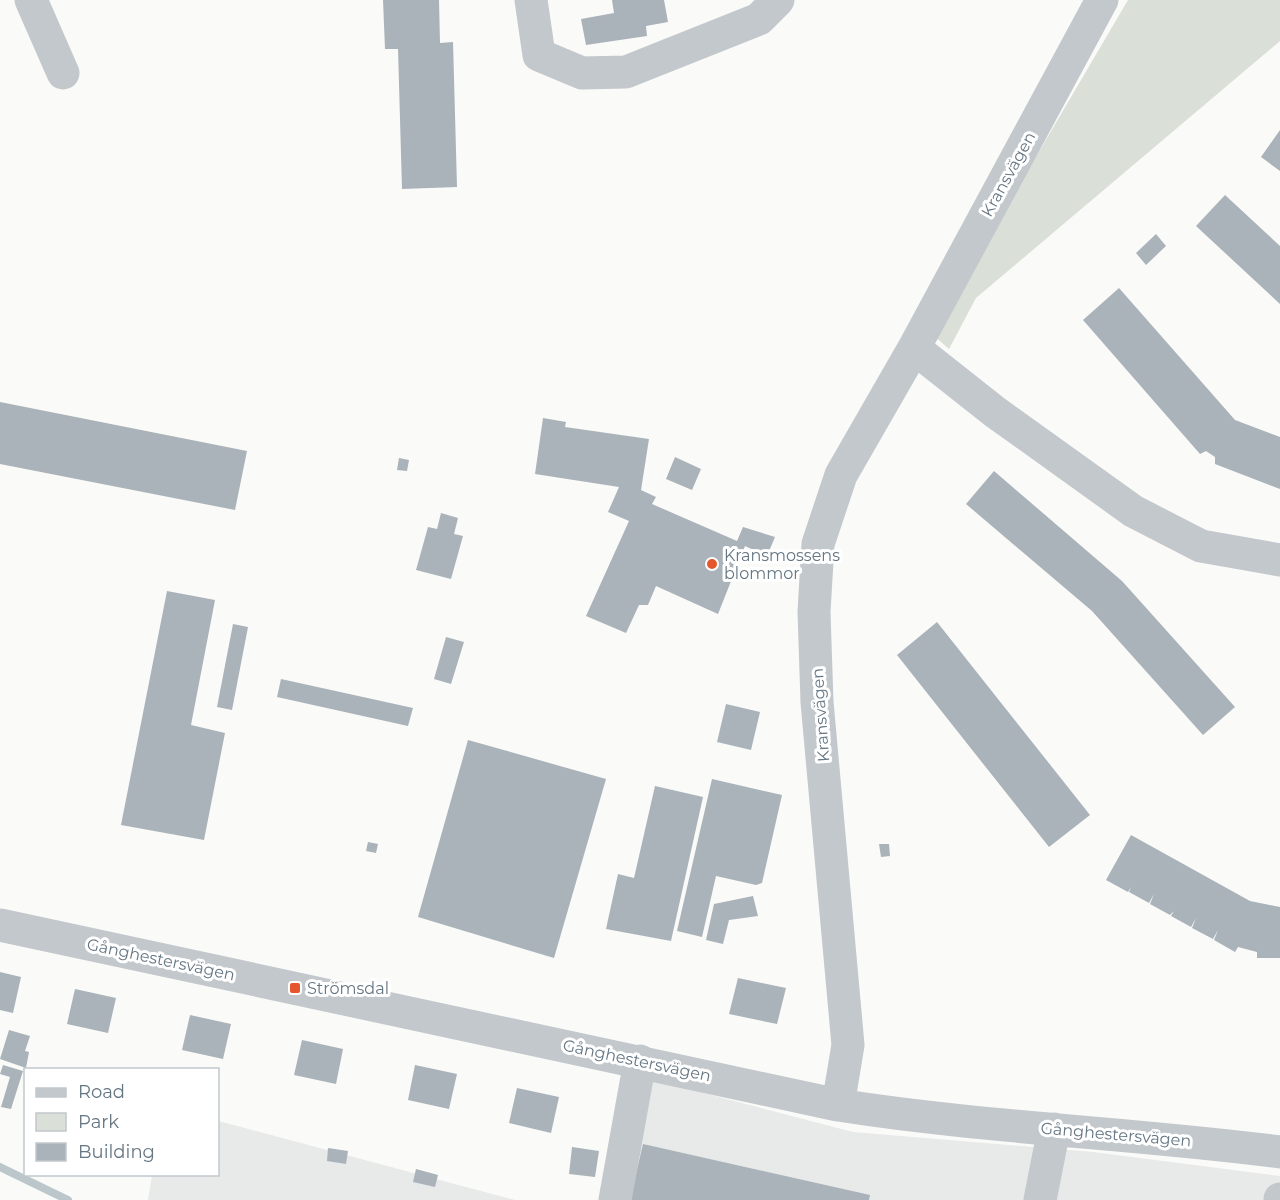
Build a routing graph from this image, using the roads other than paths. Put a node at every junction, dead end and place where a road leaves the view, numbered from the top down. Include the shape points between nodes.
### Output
1 (31, 0) edge
2 (531, 0) edge
3 (778, 0) edge
4 (1102, 0) edge
5 (63, 73) dead end
6 (915, 348) junction
7 (1280, 561) edge
8 (0, 925) edge
9 (640, 1061) junction
10 (838, 1105) junction
11 (1053, 1129) junction
12 (1280, 1152) edge
13 (615, 1200) edge
14 (1040, 1200) edge

1 - 5 street
2 - 3 street via 539,55 582,73 626,72 759,18
4 - 6 street, Kransvägen
6 - 7 street via 995,412 1133,511 1201,546
6 - 10 street, Kransvägen via 841,475 818,544 814,612 817,702 848,1045
8 - 9 street, Gånghestersvägen
9 - 10 street, Gånghestersvägen
9 - 13 street
10 - 11 street, Gånghestersvägen
11 - 12 street, Gånghestersvägen
11 - 14 street

